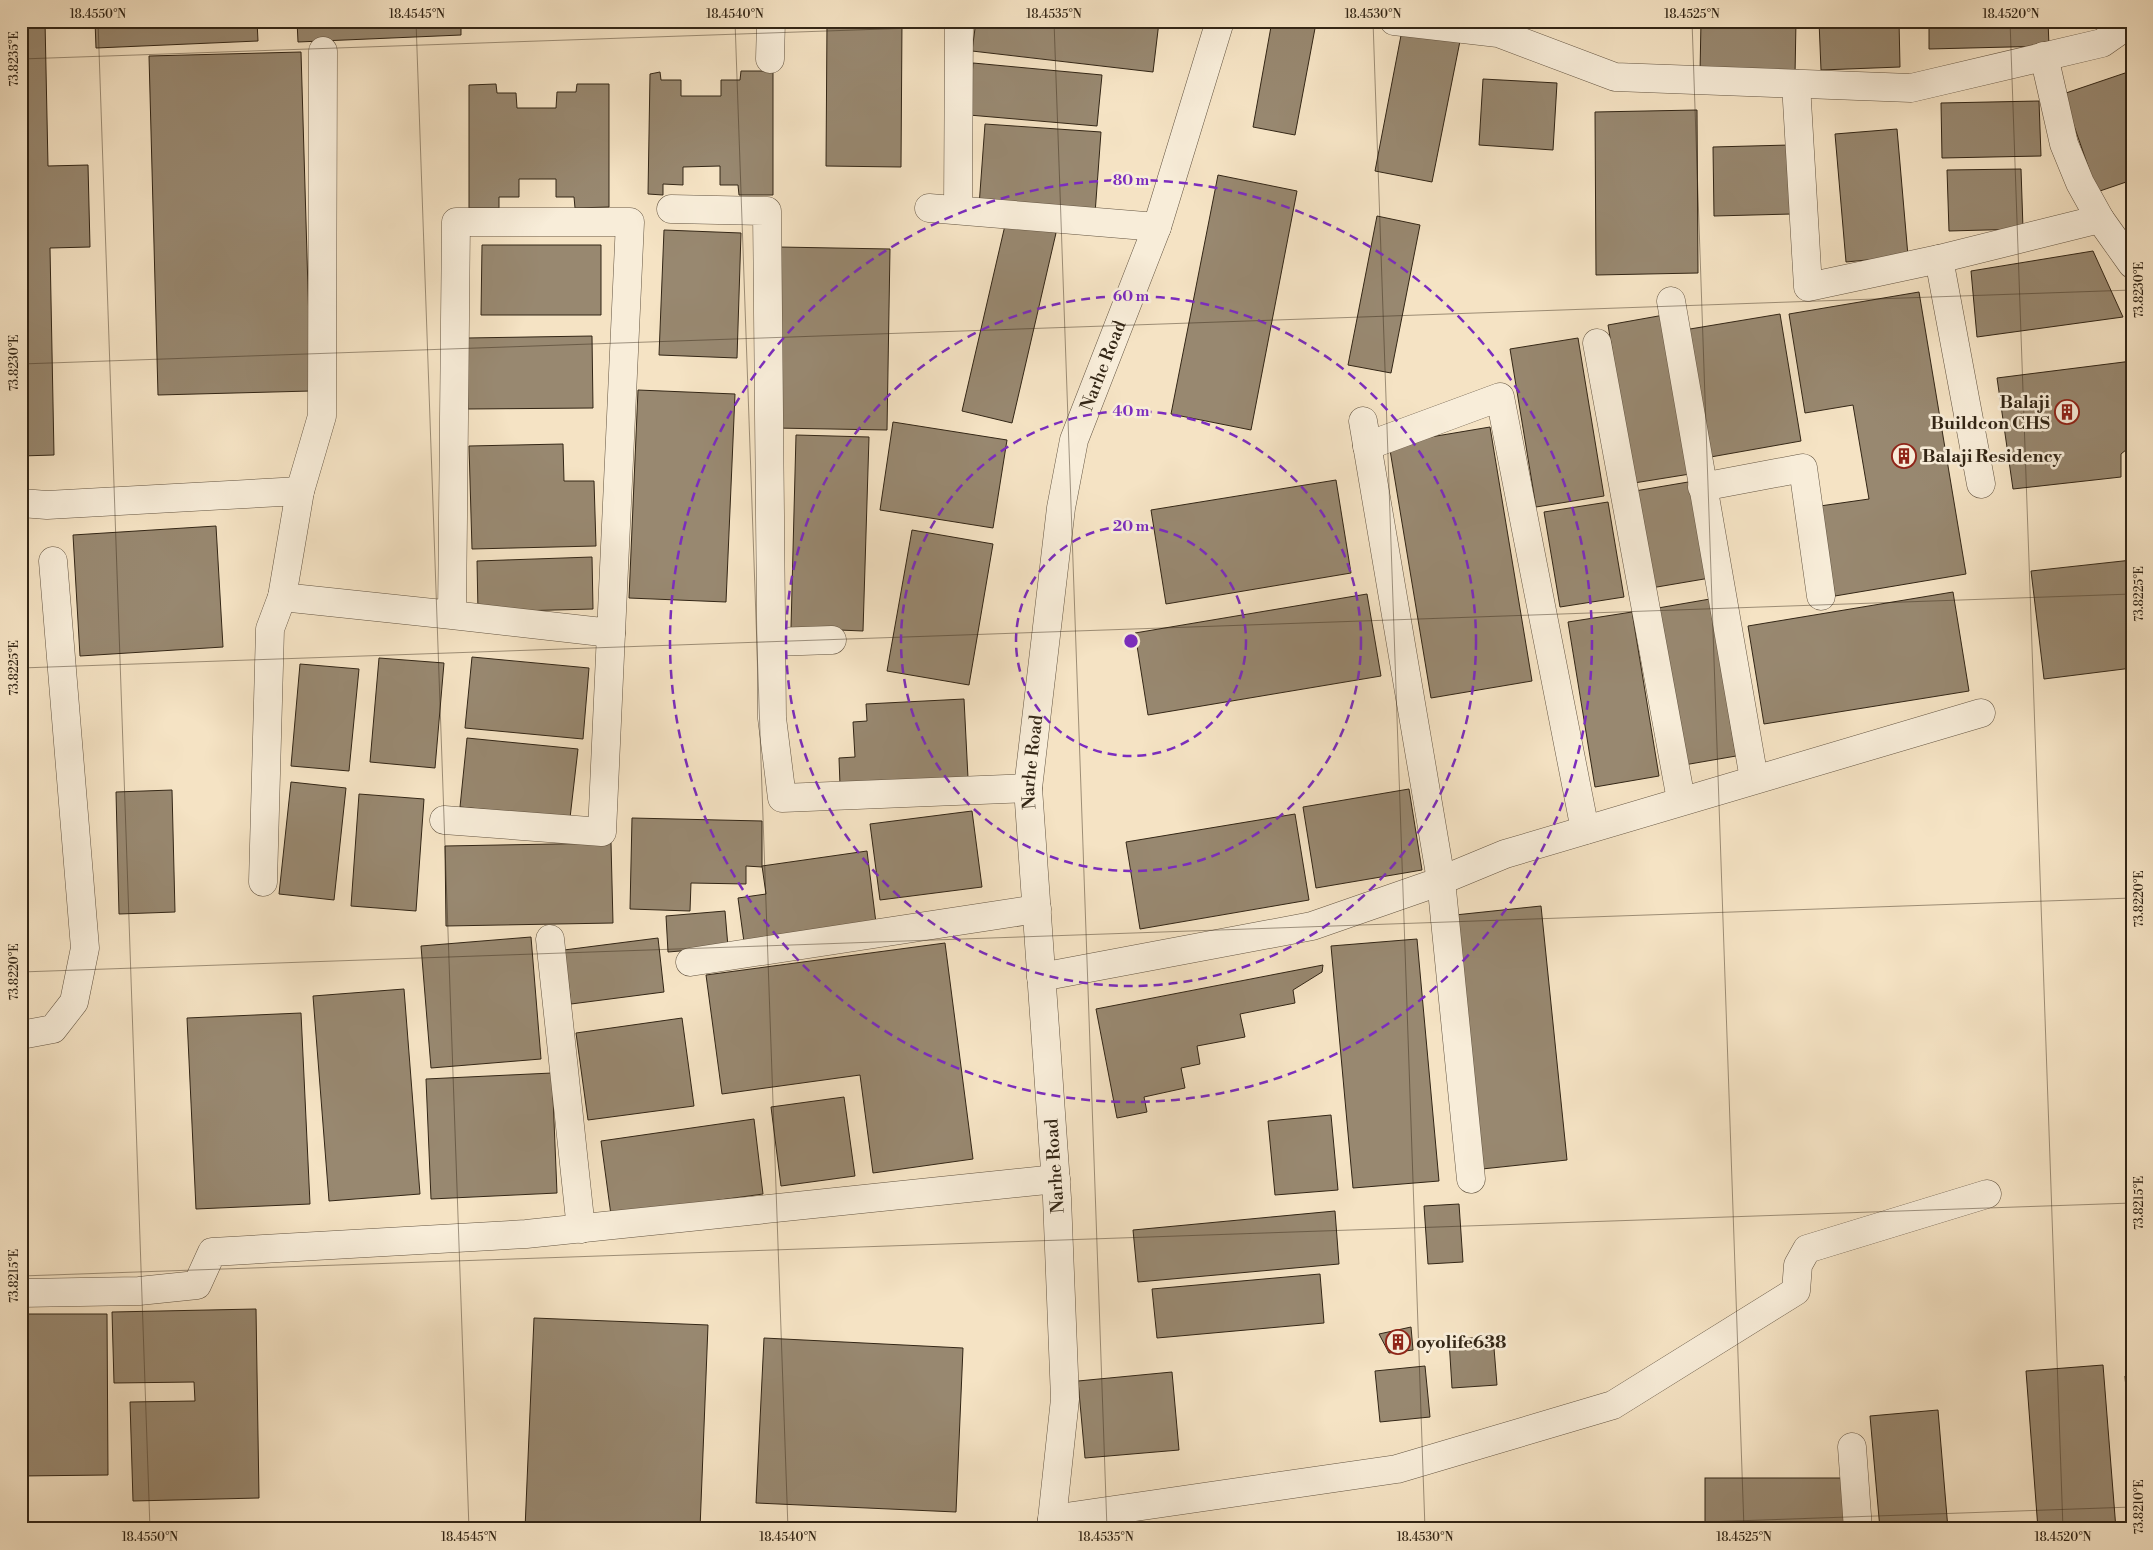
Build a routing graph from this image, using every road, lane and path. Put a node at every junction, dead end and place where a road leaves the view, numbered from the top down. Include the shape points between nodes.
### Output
1 (771, 21) edge
2 (959, 21) edge
3 (1220, 21) edge
4 (1394, 21) edge
5 (2132, 22) edge
6 (323, 51) dead end
7 (2044, 56) junction
8 (770, 59) dead end
9 (1796, 84) junction
10 (928, 208) dead end
11 (671, 209) dead end
12 (958, 210) junction
13 (2100, 219) junction
14 (1158, 227) junction
15 (1939, 259) junction
16 (2132, 264) edge
17 (1671, 301) dead end
18 (1597, 343) dead end
19 (1981, 484) dead end
20 (1702, 487) junction
21 (300, 491) junction
22 (21, 503) edge
23 (53, 562) dead end
24 (1821, 596) dead end
25 (282, 597) junction
26 (452, 614) junction
27 (610, 633) junction
28 (832, 640) dead end
29 (772, 642) junction
30 (1981, 713) dead end
31 (1754, 779) junction
32 (1028, 788) junction
33 (1681, 800) junction
34 (444, 820) dead end
35 (1585, 830) junction
36 (1441, 880) junction
37 (263, 882) dead end
38 (1036, 909) junction
39 (550, 939) dead end
40 (690, 962) dead end
41 (1041, 977) junction
42 (21, 1034) edge
43 (1056, 1179) junction
44 (1471, 1179) dead end
45 (1987, 1194) dead end
46 (581, 1229) junction
47 (21, 1292) edge
48 (1852, 1447) dead end
49 (1052, 1524) edge
50 (1858, 1529) edge

1 - 8 street
2 - 12 street
3 - 14 street, Narhe Road
4 - 9 street via 1498,33 1615,77
5 - 7 street via 2102,43
6 - 21 street via 322,416
7 - 9 street via 1911,88
7 - 13 street via 2064,144
9 - 15 street via 1808,287
10 - 12 street
11 - 29 street via 767,211
12 - 14 street
13 - 15 street
13 - 16 street
14 - 32 street, Narhe Road via 1074,440 1061,508
15 - 19 street
17 - 20 street
18 - 33 street
20 - 24 street via 1804,468
20 - 31 street
21 - 22 street
21 - 25 street
23 - 42 street via 85,948 74,1002 53,1029
25 - 26 street
25 - 37 street via 270,629
26 - 27 street
26 - 27 street via 456,222 630,222
27 - 34 street via 602,832
28 - 29 street
29 - 32 street via 772,718 782,798
30 - 31 street
31 - 33 street
32 - 38 street, Narhe Road
33 - 35 street
35 - 36 street via 1505,854
35 - 36 street via 1500,397 1365,433
36 - 41 street via 1312,926
36 - 44 street
38 - 40 street
38 - 41 street, Narhe Road
39 - 46 street
41 - 43 street, Narhe Road
43 - 46 street
43 - 49 street, Narhe Road via 1065,1399
45 - 49 street via 1806,1249 1798,1265 1796,1291 1613,1405 1397,1469
46 - 47 street via 212,1252 196,1285 139,1290
48 - 50 street

